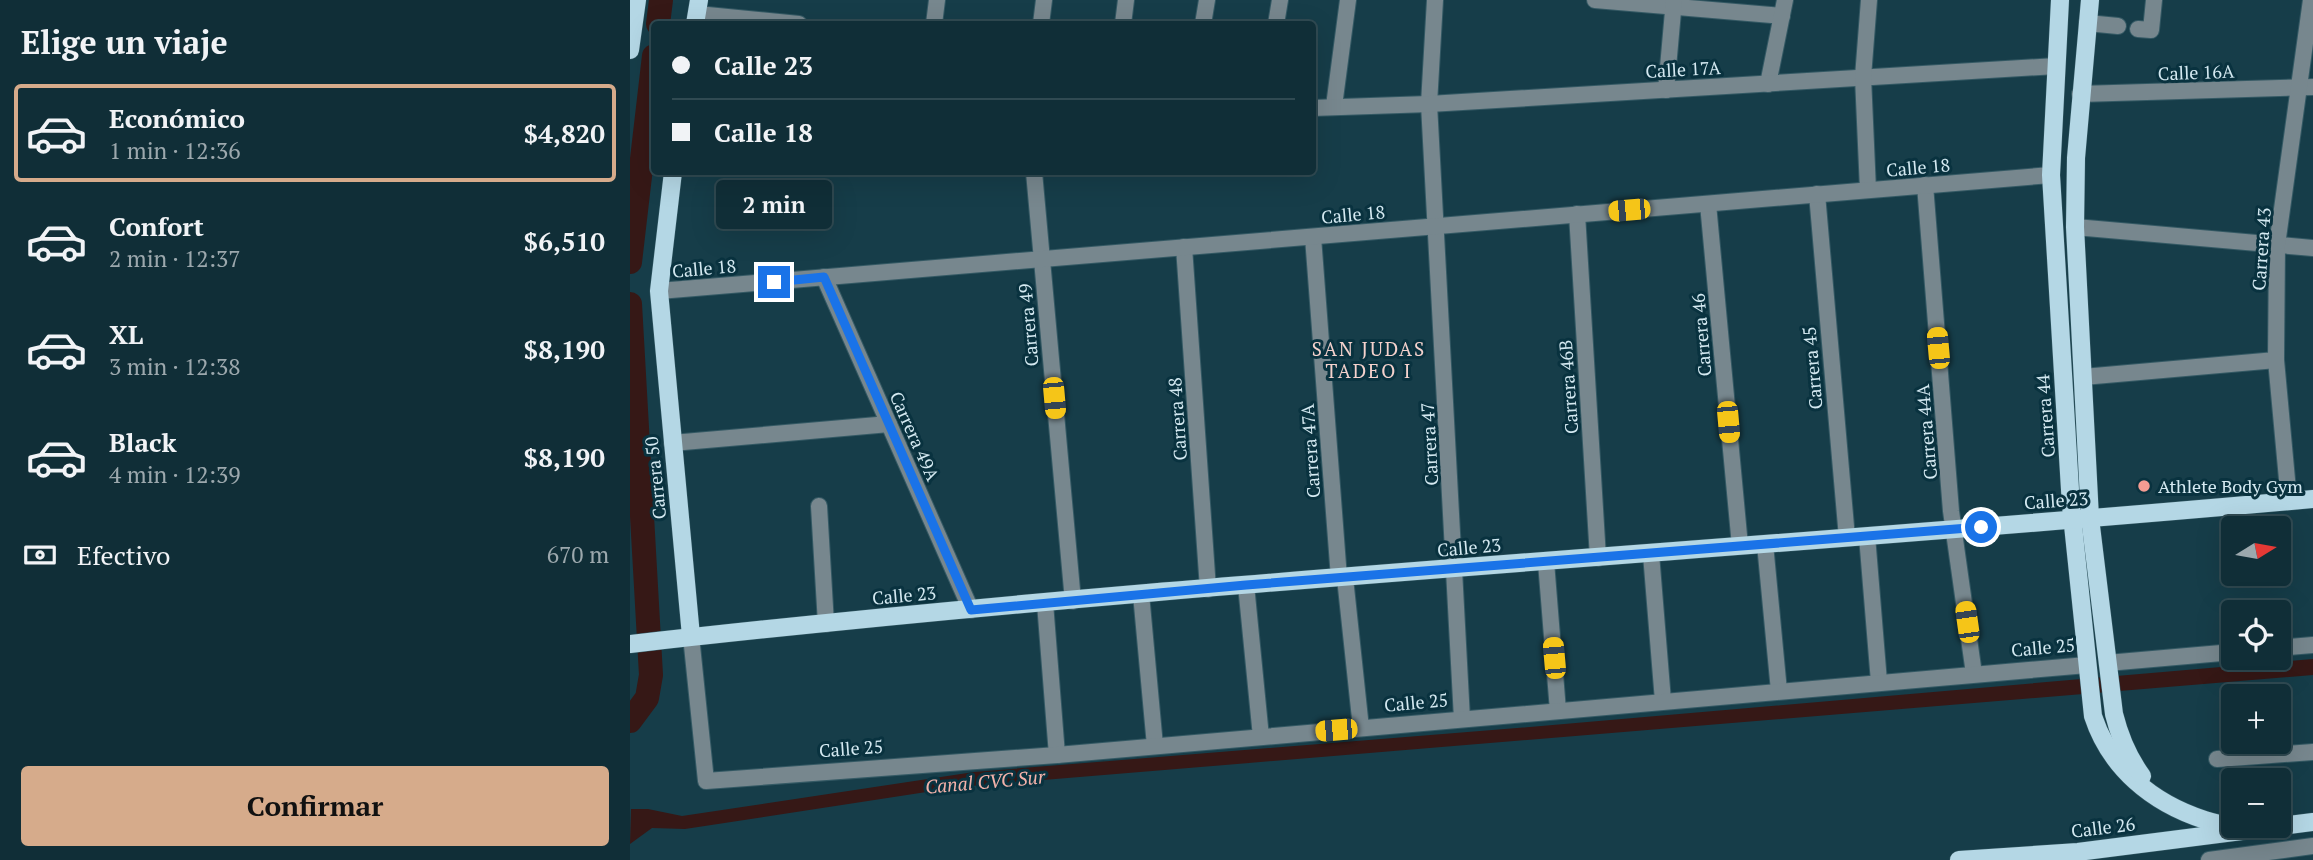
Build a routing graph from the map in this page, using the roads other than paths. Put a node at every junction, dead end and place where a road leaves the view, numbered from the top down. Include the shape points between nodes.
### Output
1 (937, 0) edge
2 (1044, 0) edge
3 (1126, 0) edge
4 (1207, 0) edge
5 (1280, 0) edge
6 (1348, 0) edge
7 (1435, 0) edge
8 (1595, 0) edge
9 (1869, 0) edge
10 (2047, 0) edge
11 (2060, 0) edge
12 (2090, 0) edge
13 (2154, 0) edge
14 (2311, 0) edge
15 (1673, 3) edge
16 (634, 7) edge
17 (1784, 8) edge
18 (697, 13) edge
19 (765, 21) edge
20 (934, 21) edge
21 (1041, 21) edge
22 (1123, 21) edge
23 (1204, 21) edge
24 (1276, 21) edge
25 (2087, 23) junction
26 (2118, 26) dead end
27 (2138, 29) dead end
28 (2057, 39) junction
29 (630, 50) edge
30 (2056, 66) junction
31 (1863, 77) junction
32 (1768, 83) junction
33 (2306, 87) edge
34 (1666, 90) junction
35 (2080, 94) junction
36 (1429, 104) junction
37 (1334, 106) junction
38 (1316, 108) edge
39 (673, 175) edge
40 (1034, 175) edge
41 (2051, 175) junction
42 (1924, 186) junction
43 (1868, 190) junction
44 (1817, 194) junction
45 (1708, 204) junction
46 (1577, 215) junction
47 (1437, 226) junction
48 (2076, 227) junction
49 (1313, 236) junction
50 (2277, 245) junction
51 (1184, 247) junction
52 (2313, 248) edge
53 (1041, 259) junction
54 (824, 277) junction
55 (659, 291) junction
56 (2276, 360) junction
57 (2083, 377) junction
58 (889, 424) junction
59 (672, 443) junction
60 (2313, 499) edge
61 (2289, 501) junction
62 (819, 506) dead end
63 (2081, 519) junction
64 (1954, 529) junction
65 (1867, 536) junction
66 (1847, 538) junction
67 (1765, 544) junction
68 (1740, 546) junction
69 (1651, 554) junction
70 (1598, 558) junction
71 (1546, 562) junction
72 (1455, 569) junction
73 (1342, 578) junction
74 (1246, 585) junction
75 (1208, 589) junction
76 (1141, 594) junction
77 (1073, 601) junction
78 (1045, 603) junction
79 (971, 610) junction
80 (825, 624) junction
81 (685, 637) junction
82 (632, 643) edge
83 (2313, 645) edge
84 (2291, 647) edge
85 (2221, 653) edge
86 (2107, 667) junction
87 (2087, 669) junction
88 (1975, 674) junction
89 (1879, 682) junction
90 (1779, 691) junction
91 (1663, 701) junction
92 (1558, 711) junction
93 (1462, 719) junction
94 (1361, 728) junction
95 (1261, 737) junction
96 (1155, 746) junction
97 (2313, 752) edge
98 (1057, 755) junction
99 (2217, 759) dead end
100 (706, 781) joint
101 (2162, 801) junction
102 (2313, 822) edge
103 (2221, 824) edge
104 (2291, 825) edge
105 (2221, 835) edge
106 (2313, 846) edge
107 (1959, 860) edge
108 (2209, 860) edge

1 - 20 street
2 - 21 street
3 - 22 street
4 - 23 street
5 - 24 street
6 - 37 street
7 - 36 street, Carrera 47
8 - 15 street
9 - 31 street
10 - 28 main road
11 - 28 main road, Carrera 44
12 - 25 main road, Carrera 44
13 - 27 street via 2151,30
14 - 33 street, Carrera 43
15 - 17 street
15 - 34 street
16 - 29 main road
17 - 32 street
18 - 19 street
25 - 26 street
25 - 35 main road, Carrera 44
28 - 30 main road, Carrera 44
30 - 31 street, Calle 17A
30 - 41 main road, Carrera 44
31 - 32 street, Calle 17A
31 - 43 street
32 - 34 street, Calle 17A
33 - 35 street, Calle 16A
33 - 50 street, Carrera 43
34 - 36 street, Calle 17A
35 - 48 main road, Carrera 44
36 - 37 street, Calle 17A
36 - 47 street, Carrera 47
37 - 38 street, Calle 17A
39 - 55 main road, Carrera 50
40 - 53 street, Carrera 49
41 - 42 street, Calle 18
41 - 63 main road, Carrera 44
42 - 43 street, Calle 18
42 - 64 street, Carrera 44A
43 - 44 street, Calle 18
44 - 45 street, Calle 18
44 - 66 street, Carrera 45
45 - 46 street, Calle 18
45 - 68 street, Carrera 46
46 - 47 street, Calle 18
46 - 70 street, Carrera 46B
47 - 49 street, Calle 18
47 - 72 street, Carrera 47
48 - 50 street
48 - 57 main road, Carrera 44
49 - 51 street, Calle 18
49 - 73 street, Carrera 47A
50 - 52 street
50 - 56 street, Carrera 43
51 - 53 street, Calle 18
51 - 75 street, Carrera 48
53 - 54 street, Calle 18
53 - 77 street, Carrera 49
54 - 55 street, Calle 18
54 - 58 street, Carrera 49A
55 - 59 main road, Carrera 50
56 - 57 street
56 - 61 street, Carrera 43
57 - 63 main road, Carrera 44
58 - 59 street
58 - 79 street, Carrera 49A
59 - 81 main road, Carrera 50
60 - 61 main road, Calle 23
61 - 63 main road, Calle 23
62 - 80 street
63 - 64 main road, Calle 23
63 - 86 main road, Carrera 44
63 - 87 main road, Carrera 44
64 - 65 main road, Calle 23
64 - 88 street, Carrera 44A
65 - 66 main road, Calle 23
65 - 89 street
66 - 67 main road, Calle 23
67 - 68 main road, Calle 23
67 - 90 street
68 - 69 main road, Calle 23
69 - 70 main road, Calle 23
69 - 91 street
70 - 71 main road, Calle 23
71 - 72 main road, Calle 23
71 - 92 street
72 - 73 main road, Calle 23
72 - 93 street, Carrera 47
73 - 74 main road, Calle 23
73 - 94 street, Carrera 47A
74 - 75 main road, Calle 23
74 - 95 street
75 - 76 main road, Calle 23
76 - 77 main road, Calle 23
76 - 96 street
77 - 78 main road, Calle 23
78 - 79 main road, Calle 23
78 - 98 street
79 - 80 main road, Calle 23
80 - 81 main road, Calle 23
81 - 82 main road, Calle 23
81 - 100 street, Carrera 50
83 - 84 street
85 - 86 street
86 - 101 main road, Carrera 44 via 2120,737 2130,759
87 - 88 street, Calle 25
87 - 101 main road, Carrera 44 via 2093,716 2110,755 2141,788
88 - 89 street, Calle 25
89 - 90 street, Calle 25
90 - 91 street, Calle 25
91 - 92 street, Calle 25
92 - 93 street, Calle 25
93 - 94 street, Calle 25
94 - 95 street, Calle 25
95 - 96 street, Calle 25
96 - 98 street, Calle 25
97 - 99 street
98 - 100 street, Calle 25
101 - 103 main road, Carrera 44
102 - 104 main road
105 - 107 main road, Calle 26
106 - 108 street

